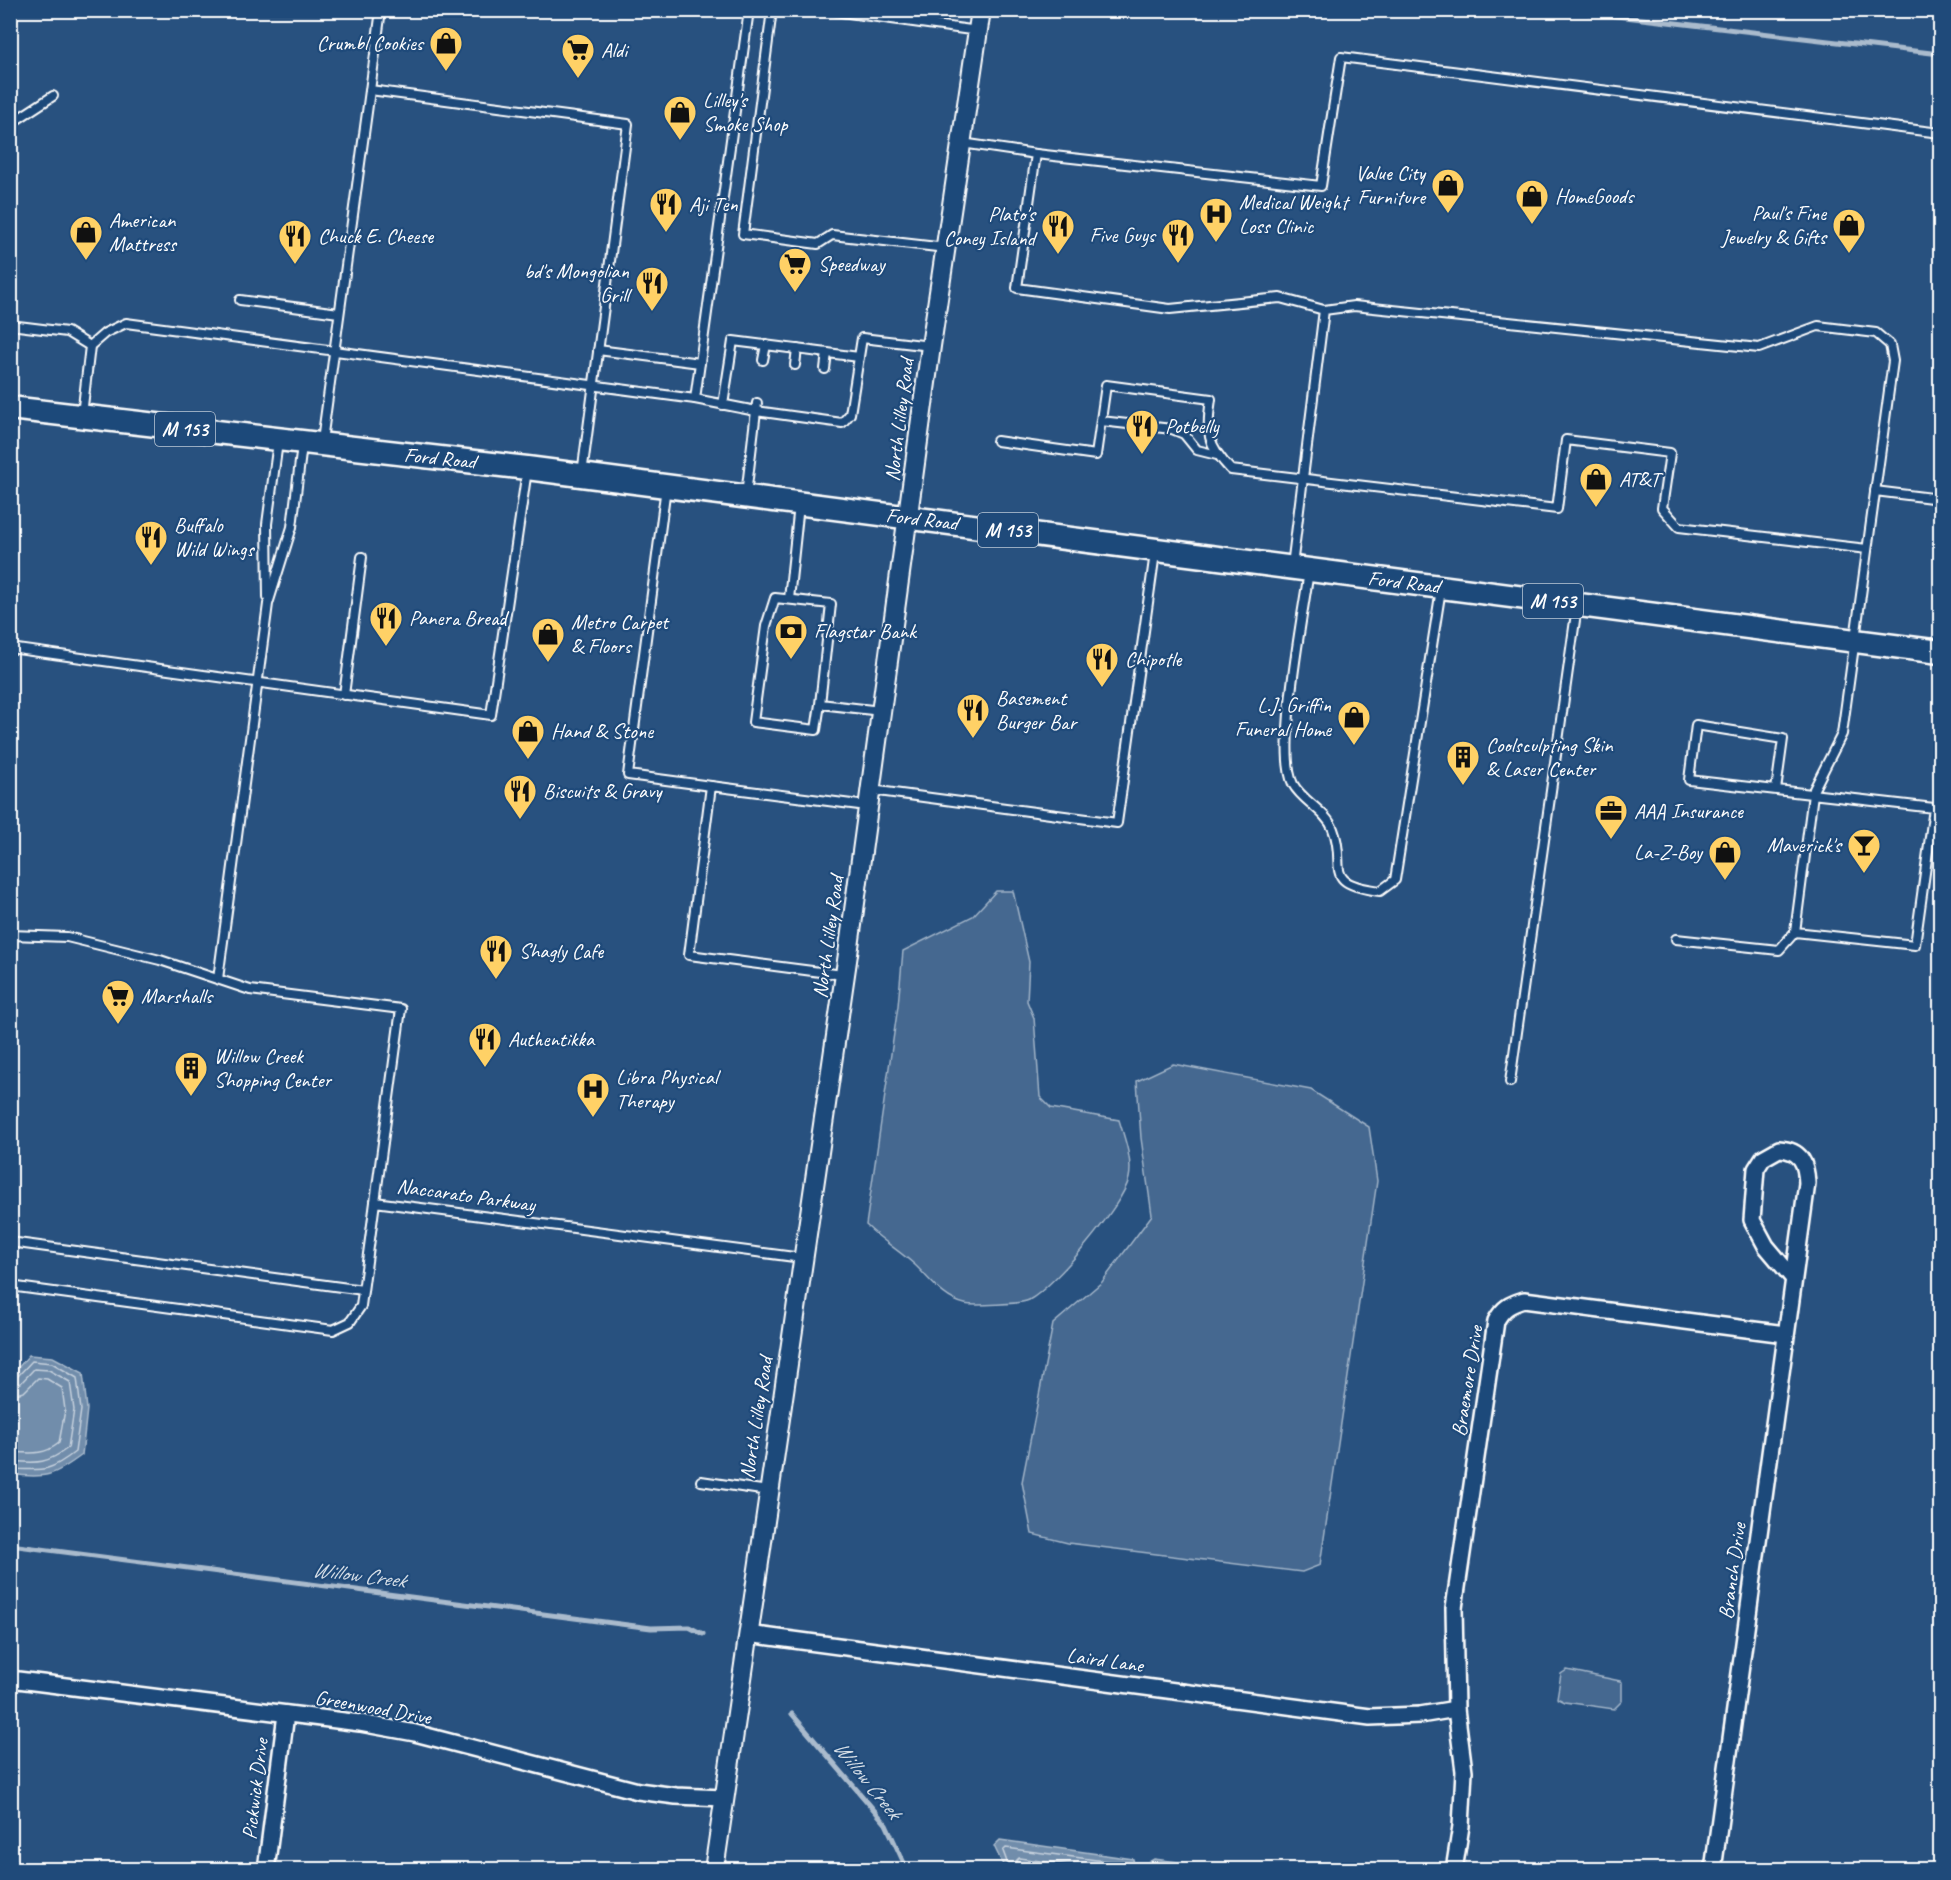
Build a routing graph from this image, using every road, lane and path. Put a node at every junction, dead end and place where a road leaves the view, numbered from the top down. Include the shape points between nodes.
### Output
1 (381, 10) edge
2 (749, 10) edge
3 (772, 10) edge
4 (827, 10) edge
5 (981, 10) edge
6 (978, 31) junction
7 (370, 90) junction
8 (53, 96) dead end
9 (10, 124) edge
10 (1941, 133) edge
11 (962, 143) junction
12 (1036, 154) junction
13 (947, 248) junction
14 (240, 300) dead end
15 (1324, 310) junction
16 (339, 313) junction
17 (10, 325) edge
18 (766, 345) junction
19 (90, 346) junction
20 (931, 346) junction
21 (797, 349) junction
22 (598, 350) junction
23 (334, 352) junction
24 (827, 353) junction
25 (859, 357) junction
26 (763, 360) dead end
27 (700, 363) junction
28 (795, 365) dead end
29 (825, 369) dead end
30 (594, 385) junction
31 (695, 399) junction
32 (723, 405) junction
33 (757, 407) junction
34 (10, 408) edge
35 (82, 417) junction
36 (1101, 421) junction
37 (278, 440) junction
38 (997, 441) dead end
39 (312, 444) junction
40 (1217, 455) junction
41 (527, 468) junction
42 (582, 475) junction
43 (1303, 480) junction
44 (666, 486) junction
45 (1875, 491) junction
46 (746, 496) junction
47 (1941, 499) edge
48 (799, 503) junction
49 (909, 517) junction
50 (1156, 549) junction
51 (1867, 549) junction
52 (362, 557) dead end
53 (1301, 568) junction
54 (1441, 587) junction
55 (789, 599) junction
56 (268, 604) junction
57 (1577, 604) junction
58 (1854, 641) junction
59 (10, 648) edge
60 (1941, 652) edge
61 (256, 683) junction
62 (344, 695) junction
63 (820, 704) junction
64 (882, 711) junction
65 (711, 786) junction
66 (1776, 790) junction
67 (1814, 794) junction
68 (870, 798) junction
69 (1795, 932) junction
70 (10, 935) edge
71 (1676, 939) dead end
72 (845, 975) junction
73 (218, 979) junction
74 (1510, 1082) dead end
75 (375, 1202) junction
76 (10, 1242) edge
77 (804, 1258) junction
78 (1793, 1278) junction
79 (10, 1286) edge
80 (363, 1290) junction
81 (1785, 1334) junction
82 (701, 1481) dead end
83 (768, 1491) junction
84 (748, 1634) junction
85 (10, 1679) edge
86 (1456, 1709) junction
87 (286, 1714) junction
88 (724, 1798) junction
89 (266, 1869) edge
90 (714, 1869) edge
91 (1454, 1869) edge
92 (1713, 1869) edge

1 - 7 lane
2 - 27 lane
3 - 13 lane via 742,234 818,244 832,235
4 - 6 lane
5 - 6 street, North Lilley Road
6 - 11 street, North Lilley Road
7 - 16 lane
7 - 22 lane via 628,124
8 - 9 lane
10 - 12 lane via 1341,57 1321,186
11 - 12 lane
11 - 13 street, North Lilley Road
12 - 15 lane via 1017,288 1170,309 1280,297
13 - 20 street, North Lilley Road
14 - 16 lane
15 - 43 lane
15 - 45 lane via 1354,306 1759,348 1818,326 1876,333 1890,345 1893,361
16 - 23 lane
17 - 19 lane via 67,332
18 - 21 lane
18 - 26 lane
18 - 32 lane via 733,340
19 - 23 lane via 126,323
19 - 35 lane
20 - 25 lane via 862,338
20 - 49 street, North Lilley Road
21 - 24 lane
21 - 28 lane
22 - 27 lane
22 - 30 lane
23 - 30 lane
23 - 39 lane
24 - 25 lane
24 - 29 lane
25 - 33 lane via 850,414 842,423
27 - 31 lane
30 - 31 lane
30 - 42 lane
31 - 32 lane
32 - 33 lane
33 - 46 lane
34 - 35 main road, Ford Road / M 153
35 - 37 main road, Ford Road / M 153
36 - 38 lane via 1096,455
36 - 40 lane via 1172,429 1184,434 1197,450
36 - 40 lane via 1106,385 1211,399 1207,428
37 - 39 main road, Ford Road / M 153
37 - 56 lane via 267,524
39 - 41 main road, Ford Road / M 153
39 - 56 lane
40 - 43 lane via 1231,470
41 - 42 main road, Ford Road / M 153
41 - 62 lane via 491,715
42 - 44 main road, Ford Road / M 153
43 - 51 lane via 1557,509 1566,440 1670,453 1662,508 1679,527
43 - 53 lane
44 - 46 main road, Ford Road / M 153
44 - 65 lane via 628,775
45 - 47 lane
45 - 51 lane
46 - 48 main road, Ford Road / M 153
48 - 49 main road, Ford Road / M 153
48 - 55 lane
49 - 50 main road, Ford Road / M 153
49 - 64 street, North Lilley Road
50 - 53 main road, Ford Road / M 153
50 - 68 lane via 1117,823 949,801
51 - 58 lane
52 - 62 lane
53 - 54 main road, Ford Road / M 153
53 - 54 lane via 1286,741 1293,784 1332,828 1339,874 1354,888 1380,891 1395,880
54 - 57 main road, Ford Road / M 153
55 - 63 lane via 831,604
55 - 63 lane via 775,598 766,626 753,722 816,730
56 - 61 lane
57 - 58 main road, Ford Road / M 153
57 - 74 lane
58 - 60 main road, Ford Road / M 153
58 - 67 lane via 1842,734
59 - 61 lane
61 - 62 lane
61 - 73 lane
63 - 64 lane
64 - 68 street, North Lilley Road
65 - 68 lane
65 - 72 lane via 689,955
66 - 66 lane via 1689,780 1696,725 1783,739
66 - 67 lane
67 - 69 lane
67 - 69 lane via 1934,807 1933,819 1915,945
68 - 72 street, North Lilley Road
69 - 71 lane via 1779,950
70 - 73 lane via 67,937
72 - 77 street, North Lilley Road
73 - 75 lane via 250,990 401,1009
75 - 77 lane, Naccarato Parkway
75 - 80 lane, Naccarato Parkway
76 - 80 lane
77 - 83 street, North Lilley Road
78 - 78 street, Branch Drive via 1766,1246 1752,1220 1756,1169 1763,1158 1779,1149 1796,1153 1804,1160 1806,1169
78 - 81 street, Branch Drive
79 - 80 lane, Naccarato Parkway via 333,1330 356,1316
81 - 86 street, Braemore Drive via 1524,1300 1501,1311 1496,1321 1454,1608
81 - 92 street, Branch Drive
82 - 83 lane
83 - 84 street, North Lilley Road
84 - 86 street, Laird Lane via 1370,1717
84 - 88 street, North Lilley Road
85 - 87 street, Greenwood Drive
86 - 91 street via 1464,1779
87 - 88 street, Greenwood Drive via 415,1733 638,1791
87 - 89 street, Pickwick Drive
88 - 90 street, North Lilley Road

